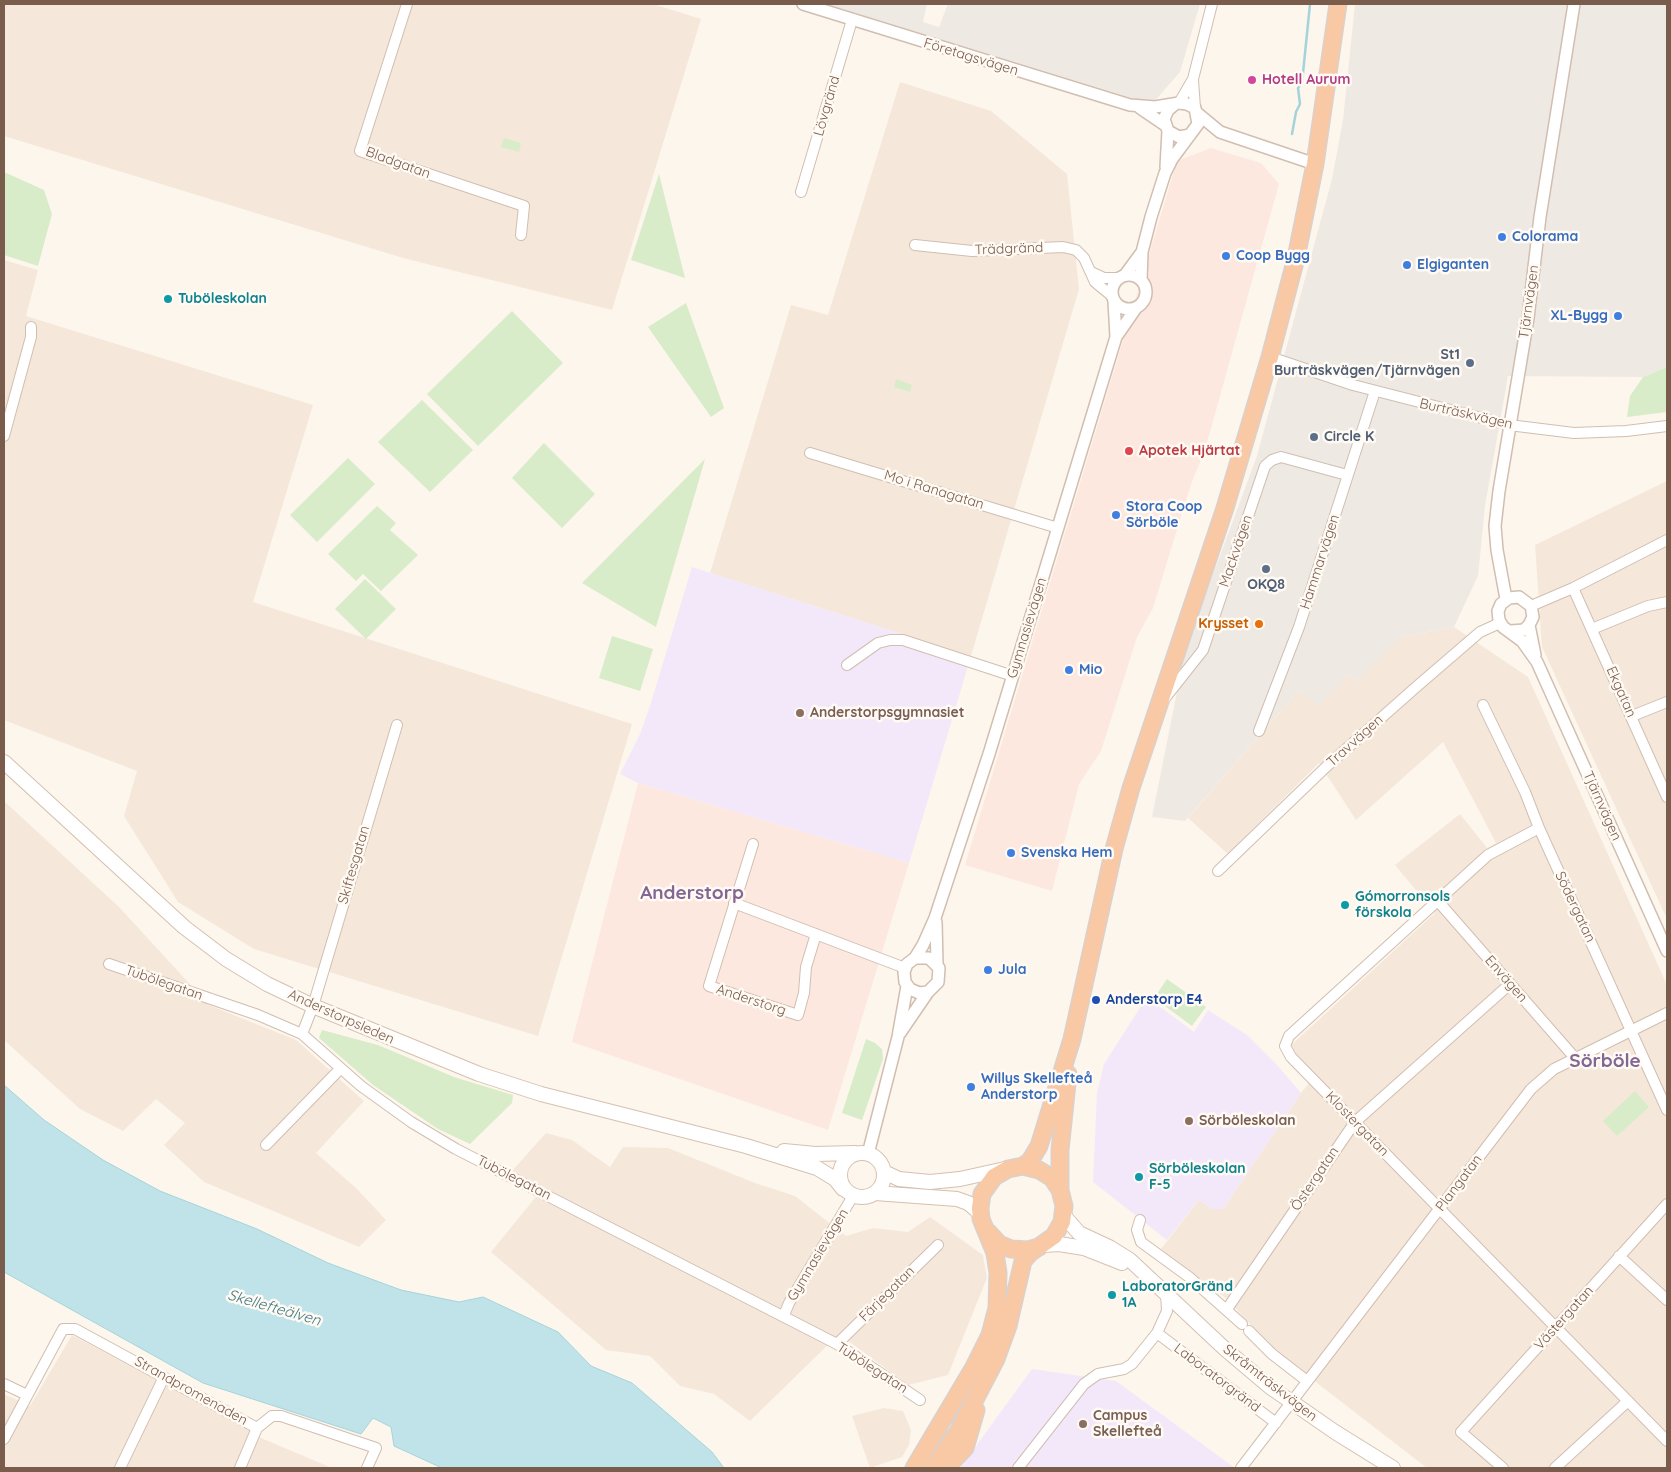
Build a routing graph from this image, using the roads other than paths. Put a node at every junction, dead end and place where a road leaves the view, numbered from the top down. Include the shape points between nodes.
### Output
1 (407, 4) edge
2 (804, 4) edge
3 (1212, 4) edge
4 (1338, 4) edge
5 (1574, 4) edge
6 (852, 20) junction
7 (1194, 79) junction
8 (1176, 104) junction
9 (1140, 108) junction
10 (1196, 111) junction
11 (1166, 128) junction
12 (1220, 132) junction
13 (1192, 133) junction
14 (1315, 164) junction
15 (1165, 173) junction
16 (801, 192) dead end
17 (521, 235) dead end
18 (915, 245) dead end
19 (1142, 252) junction
20 (1091, 272) junction
21 (1122, 276) junction
22 (1142, 280) junction
23 (1113, 299) junction
24 (1136, 308) junction
25 (31, 327) dead end
26 (1116, 337) junction
27 (1270, 357) junction
28 (1374, 391) junction
29 (1510, 425) junction
30 (1667, 426) edge
31 (4, 436) edge
32 (810, 453) dead end
33 (1347, 475) junction
34 (1058, 528) junction
35 (1667, 540) edge
36 (1573, 588) junction
37 (1506, 599) junction
38 (1667, 602) edge
39 (1531, 606) junction
40 (1500, 623) junction
41 (1529, 625) junction
42 (1592, 629) junction
43 (1511, 631) junction
44 (1537, 662) junction
45 (847, 665) dead end
46 (1013, 676) junction
47 (1667, 702) edge
48 (1483, 705) dead end
49 (1158, 706) junction
50 (1632, 716) junction
51 (397, 725) dead end
52 (1259, 731) dead end
53 (4, 762) edge
54 (1667, 797) edge
55 (1538, 828) junction
56 (753, 844) dead end
57 (1218, 871) dead end
58 (1437, 900) junction
59 (734, 902) junction
60 (936, 918) junction
61 (816, 934) junction
62 (1667, 951) edge
63 (915, 958) junction
64 (109, 964) dead end
65 (936, 964) junction
66 (905, 968) junction
67 (1510, 984) junction
68 (907, 986) junction
69 (928, 992) junction
70 (312, 1006) junction
71 (1667, 1013) edge
72 (1631, 1030) junction
73 (302, 1034) junction
74 (898, 1037) junction
75 (1072, 1039) junction
76 (1575, 1058) junction
77 (340, 1068) junction
78 (1667, 1110) edge
79 (1355, 1122) junction
80 (266, 1145) dead end
81 (746, 1146) junction
82 (864, 1153) junction
83 (1015, 1167) junction
84 (884, 1172) junction
85 (1060, 1190) junction
86 (848, 1192) junction
87 (875, 1194) junction
88 (1667, 1204) edge
89 (1439, 1209) junction
90 (1064, 1216) junction
91 (981, 1218) junction
92 (1140, 1220) dead end
93 (938, 1245) dead end
94 (1042, 1246) junction
95 (1619, 1256) junction
96 (1162, 1289) junction
97 (1667, 1300) edge
98 (1227, 1309) junction
99 (784, 1315) junction
100 (1555, 1326) junction
101 (1157, 1333) junction
102 (837, 1344) junction
103 (164, 1377) junction
104 (1307, 1381) junction
105 (4, 1384) edge
106 (27, 1395) junction
107 (978, 1397) junction
108 (920, 1400) dead end
109 (1628, 1401) junction
110 (1291, 1402) junction
111 (1276, 1423) junction
112 (257, 1428) junction
113 (4, 1439) edge
114 (1667, 1441) edge
115 (120, 1468) edge
116 (240, 1468) edge
117 (367, 1468) edge
118 (914, 1468) edge
119 (933, 1468) edge
120 (946, 1468) edge
121 (1018, 1468) edge
122 (1241, 1468) edge
123 (1392, 1468) edge
124 (1503, 1468) edge
125 (1555, 1468) edge

1 - 17 street, Bladgatan via 360,151 524,206
2 - 6 street, Företagsvägen
3 - 7 street
4 - 14 highway
5 - 29 street, Tjärnvägen
6 - 9 street, Företagsvägen
6 - 16 street, Lövgränd
7 - 8 street
7 - 10 street
8 - 9 street, Företagsvägen
8 - 10 street via 1187,104
8 - 11 street via 1168,110
9 - 11 street, Företagsvägen
10 - 12 street
10 - 13 street via 1198,124
11 - 13 street via 1179,137
11 - 15 street via 1169,144
12 - 13 street
12 - 14 street
13 - 15 street
14 - 27 highway via 1296,258
15 - 19 street
18 - 20 street, Trädgränd via 972,251 1063,247 1076,250
19 - 21 street
19 - 22 street
20 - 21 street via 1104,278
20 - 23 street, Trädgränd via 1095,282
21 - 22 street via 1136,276
21 - 23 street via 1113,286
22 - 24 street via 1146,294
23 - 24 street via 1124,308
23 - 26 street, Gymnasievägen
24 - 26 street, Gymnasievägen
25 - 31 street
26 - 34 street, Gymnasievägen
27 - 28 street, Burträskvägen
27 - 49 highway via 1239,465
28 - 29 street, Burträskvägen
28 - 33 street, Hammarvägen
29 - 30 street, Burträskvägen via 1574,433
29 - 37 street, Tjärnvägen via 1495,526
32 - 34 street, Mo i Ranagatan
33 - 49 street, Mackvägen via 1281,457 1265,466 1203,650
33 - 52 street, Hammarvägen via 1299,627
34 - 46 street, Gymnasievägen
35 - 36 street
36 - 39 street
36 - 42 street, Ekgatan
37 - 39 street via 1519,597
37 - 40 street via 1498,611
38 - 42 street via 1648,606
39 - 41 street via 1533,614
40 - 43 street
40 - 57 street, Travvägen via 1480,632 1414,688
41 - 43 street via 1521,631
41 - 44 street, Tjärnvägen
42 - 50 street, Ekgatan
43 - 44 street, Tjärnvägen
44 - 62 street, Tjärnvägen
45 - 46 street via 878,643 903,640
46 - 60 street, Gymnasievägen
47 - 50 street
48 - 55 street, Södergatan via 1525,792
49 - 75 highway via 1114,849
50 - 54 street, Ekgatan
51 - 70 street, Skiftesgatan
53 - 70 main road, Anderstorpsleden via 184,927 226,960
55 - 58 street, Klostergatan via 1488,855
55 - 72 street, Södergatan
56 - 59 street, Anderstorg
58 - 67 street, Envägen
58 - 79 street, Klostergatan via 1287,1041 1291,1058
59 - 61 street
59 - 61 street, Anderstorg via 709,986 798,1015 806,967
60 - 63 street, Gymnasievägen
60 - 65 street, Gymnasievägen
61 - 66 street
63 - 65 street via 929,958
63 - 66 street
64 - 73 street, Tubölegatan via 258,1015
65 - 69 street via 940,978
66 - 68 street
67 - 76 street, Envägen
67 - 79 street, Östergatan
68 - 69 street via 919,993
68 - 74 street
69 - 74 street
70 - 73 street, Skiftesgatan
70 - 81 main road, Anderstorpsleden via 479,1074 550,1096
71 - 72 street, Plangatan
72 - 76 street, Plangatan
72 - 78 street, Södergatan
73 - 77 street, Tubölegatan
74 - 82 street
75 - 83 highway via 1039,1146 1030,1161
75 - 85 highway via 1060,1150
76 - 89 street, Plangatan via 1554,1069 1531,1089
77 - 80 street
77 - 99 street, Tubölegatan via 381,1101 456,1149
79 - 89 street, Klostergatan
79 - 98 street, Östergatan
81 - 82 main road, Anderstorpsleden via 815,1154
81 - 86 main road, Anderstorpsleden via 817,1168
82 - 84 main road via 880,1162
82 - 86 main road via 851,1155 842,1165 839,1178
83 - 84 main road via 930,1182 899,1179
83 - 85 highway via 1045,1173
83 - 91 highway via 994,1176 986,1187 981,1200
84 - 87 main road via 883,1182
85 - 90 highway via 1064,1199
86 - 87 main road via 864,1198
86 - 99 street, Gymnasievägen
87 - 91 main road via 957,1199 968,1203
88 - 95 street, Västergatan
89 - 100 street, Klostergatan
89 - 104 street, Plangatan
90 - 94 highway via 1058,1230
90 - 96 main road, Skråmträskvägen via 1079,1233 1120,1253
91 - 94 highway via 992,1237 1004,1246 1021,1251
91 - 118 highway via 995,1253 999,1292 990,1335
92 - 98 street via 1137,1230 1141,1242
93 - 102 street, Färjegatan
94 - 96 main road, Skråmträskvägen via 1069,1245 1112,1258
94 - 107 highway via 1023,1261 1008,1326
95 - 97 street
95 - 100 street, Västergatan
96 - 101 street via 1167,1311
96 - 110 main road, Skråmträskvägen via 1225,1349
98 - 104 street via 1272,1354
99 - 102 street, Tubölegatan
100 - 109 street, Klostergatan
100 - 124 street, Västergatan via 1461,1432
101 - 111 street, Laboratorgränd
101 - 121 street via 1132,1364 1124,1369 1098,1374 1084,1384
102 - 108 street, Tubölegatan
103 - 106 street, Strandpromenaden via 76,1329 63,1329
103 - 112 street, Strandpromenaden
103 - 115 street
104 - 110 street, Plangatan
105 - 106 street
106 - 113 street
107 - 119 highway
107 - 120 highway via 976,1415 965,1448
109 - 114 street, Klostergatan
109 - 125 street
110 - 111 street, Plangatan
110 - 123 main road, Skråmträskvägen
111 - 122 street, Plangatan
112 - 116 street
112 - 117 street, Strandpromenaden via 272,1416 282,1416 376,1448

